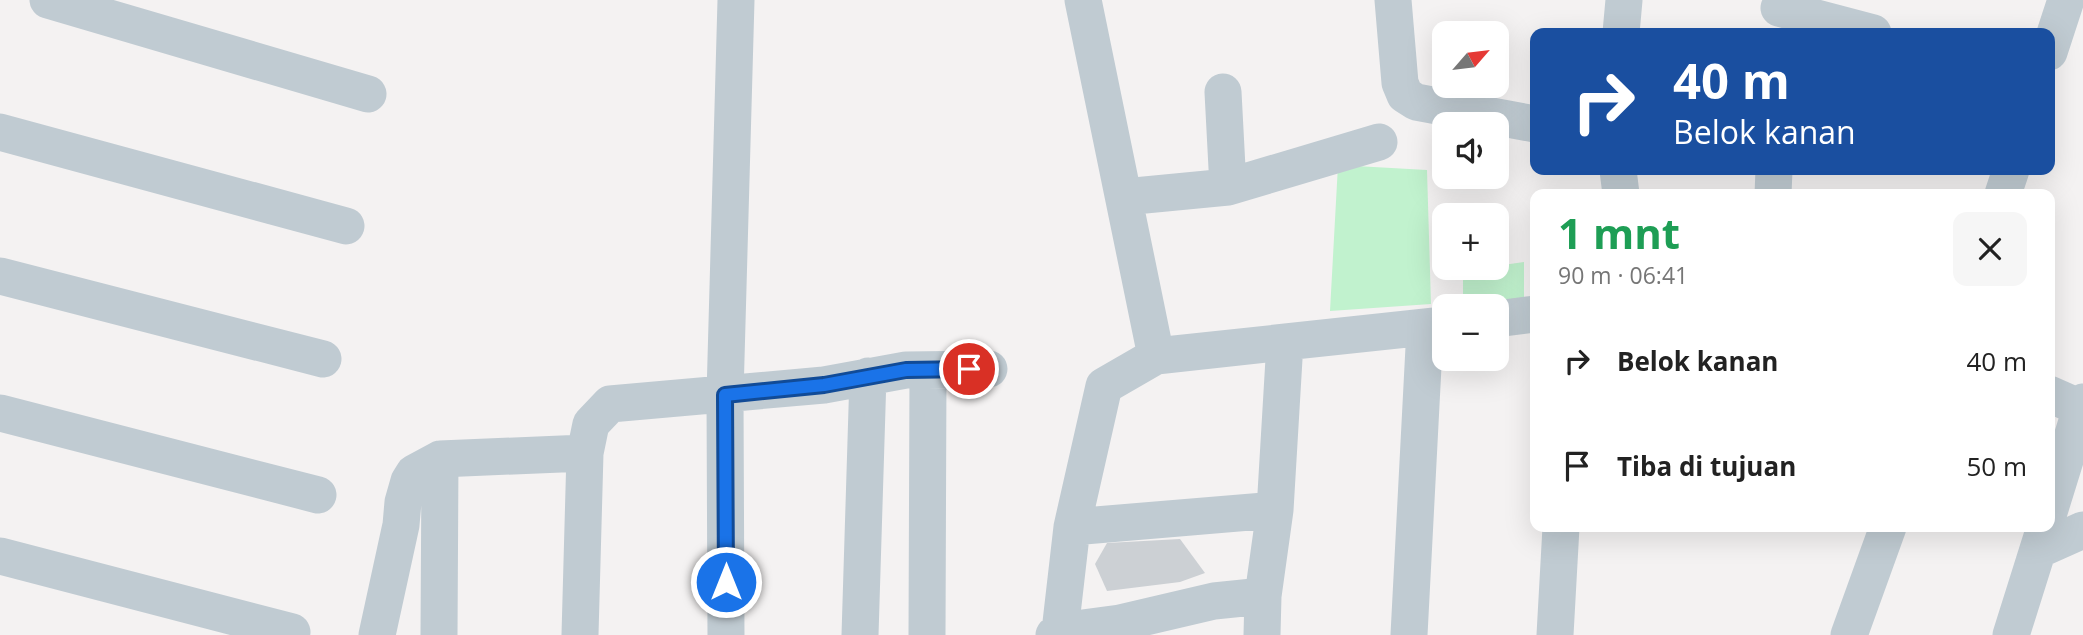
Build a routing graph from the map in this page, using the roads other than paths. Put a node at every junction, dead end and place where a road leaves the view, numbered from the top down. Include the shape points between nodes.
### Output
1 (48, 0) edge
2 (736, 0) edge
3 (1083, 0) edge
4 (1393, 0) edge
5 (1624, 0) edge
6 (2066, 0) edge
7 (1778, 14) edge
8 (1621, 28) edge
9 (1848, 28) edge
10 (2055, 34) edge
11 (1223, 92) dead end
12 (368, 94) dead end
13 (1530, 123) edge
14 (0, 132) edge
15 (1379, 142) dead end
16 (1228, 187) junction
17 (1124, 197) junction
18 (346, 226) dead end
19 (0, 276) edge
20 (1530, 315) edge
21 (1509, 317) edge
22 (1432, 326) edge
23 (1285, 342) junction
24 (1432, 351) edge
25 (1156, 356) junction
26 (323, 359) dead end
27 (989, 369) dead end
28 (928, 371) junction
29 (868, 376) junction
30 (725, 395) junction
31 (2071, 402) edge
32 (0, 413) edge
33 (585, 453) junction
34 (440, 459) junction
35 (2055, 482) edge
36 (318, 495) dead end
37 (1275, 510) junction
38 (1072, 527) junction
39 (2083, 530) edge
40 (1561, 532) edge
41 (1886, 532) edge
42 (2041, 539) edge
43 (0, 556) edge
44 (1263, 596) junction
45 (292, 632) dead end
46 (1057, 633) edge
47 (377, 635) edge
48 (439, 635) edge
49 (580, 635) edge
50 (726, 635) edge
51 (860, 635) edge
52 (927, 635) edge
53 (1262, 635) edge
54 (1409, 635) edge
55 (1555, 635) edge
56 (1849, 635) edge
57 (2011, 635) edge

1 - 12 street
2 - 30 street
3 - 17 street
4 - 13 street via 1405,95 1416,102
5 - 8 street
6 - 10 street
7 - 9 street
11 - 16 street
14 - 18 street
15 - 16 street
16 - 17 street
17 - 25 street
19 - 26 street
20 - 21 street
22 - 23 street
23 - 25 street
23 - 37 street
24 - 54 street
25 - 38 street via 1104,386
27 - 28 street
28 - 29 street
28 - 52 street
29 - 30 street
29 - 51 street
30 - 33 street via 610,404 591,424
30 - 50 street
31 - 35 street
32 - 36 street
33 - 34 street
33 - 49 street
34 - 47 street via 408,481
34 - 48 street
37 - 38 street
37 - 44 street
38 - 46 street
39 - 42 street
40 - 55 street
41 - 56 street
42 - 57 street
43 - 45 street
44 - 46 street via 1214,601 1120,624
44 - 53 street

